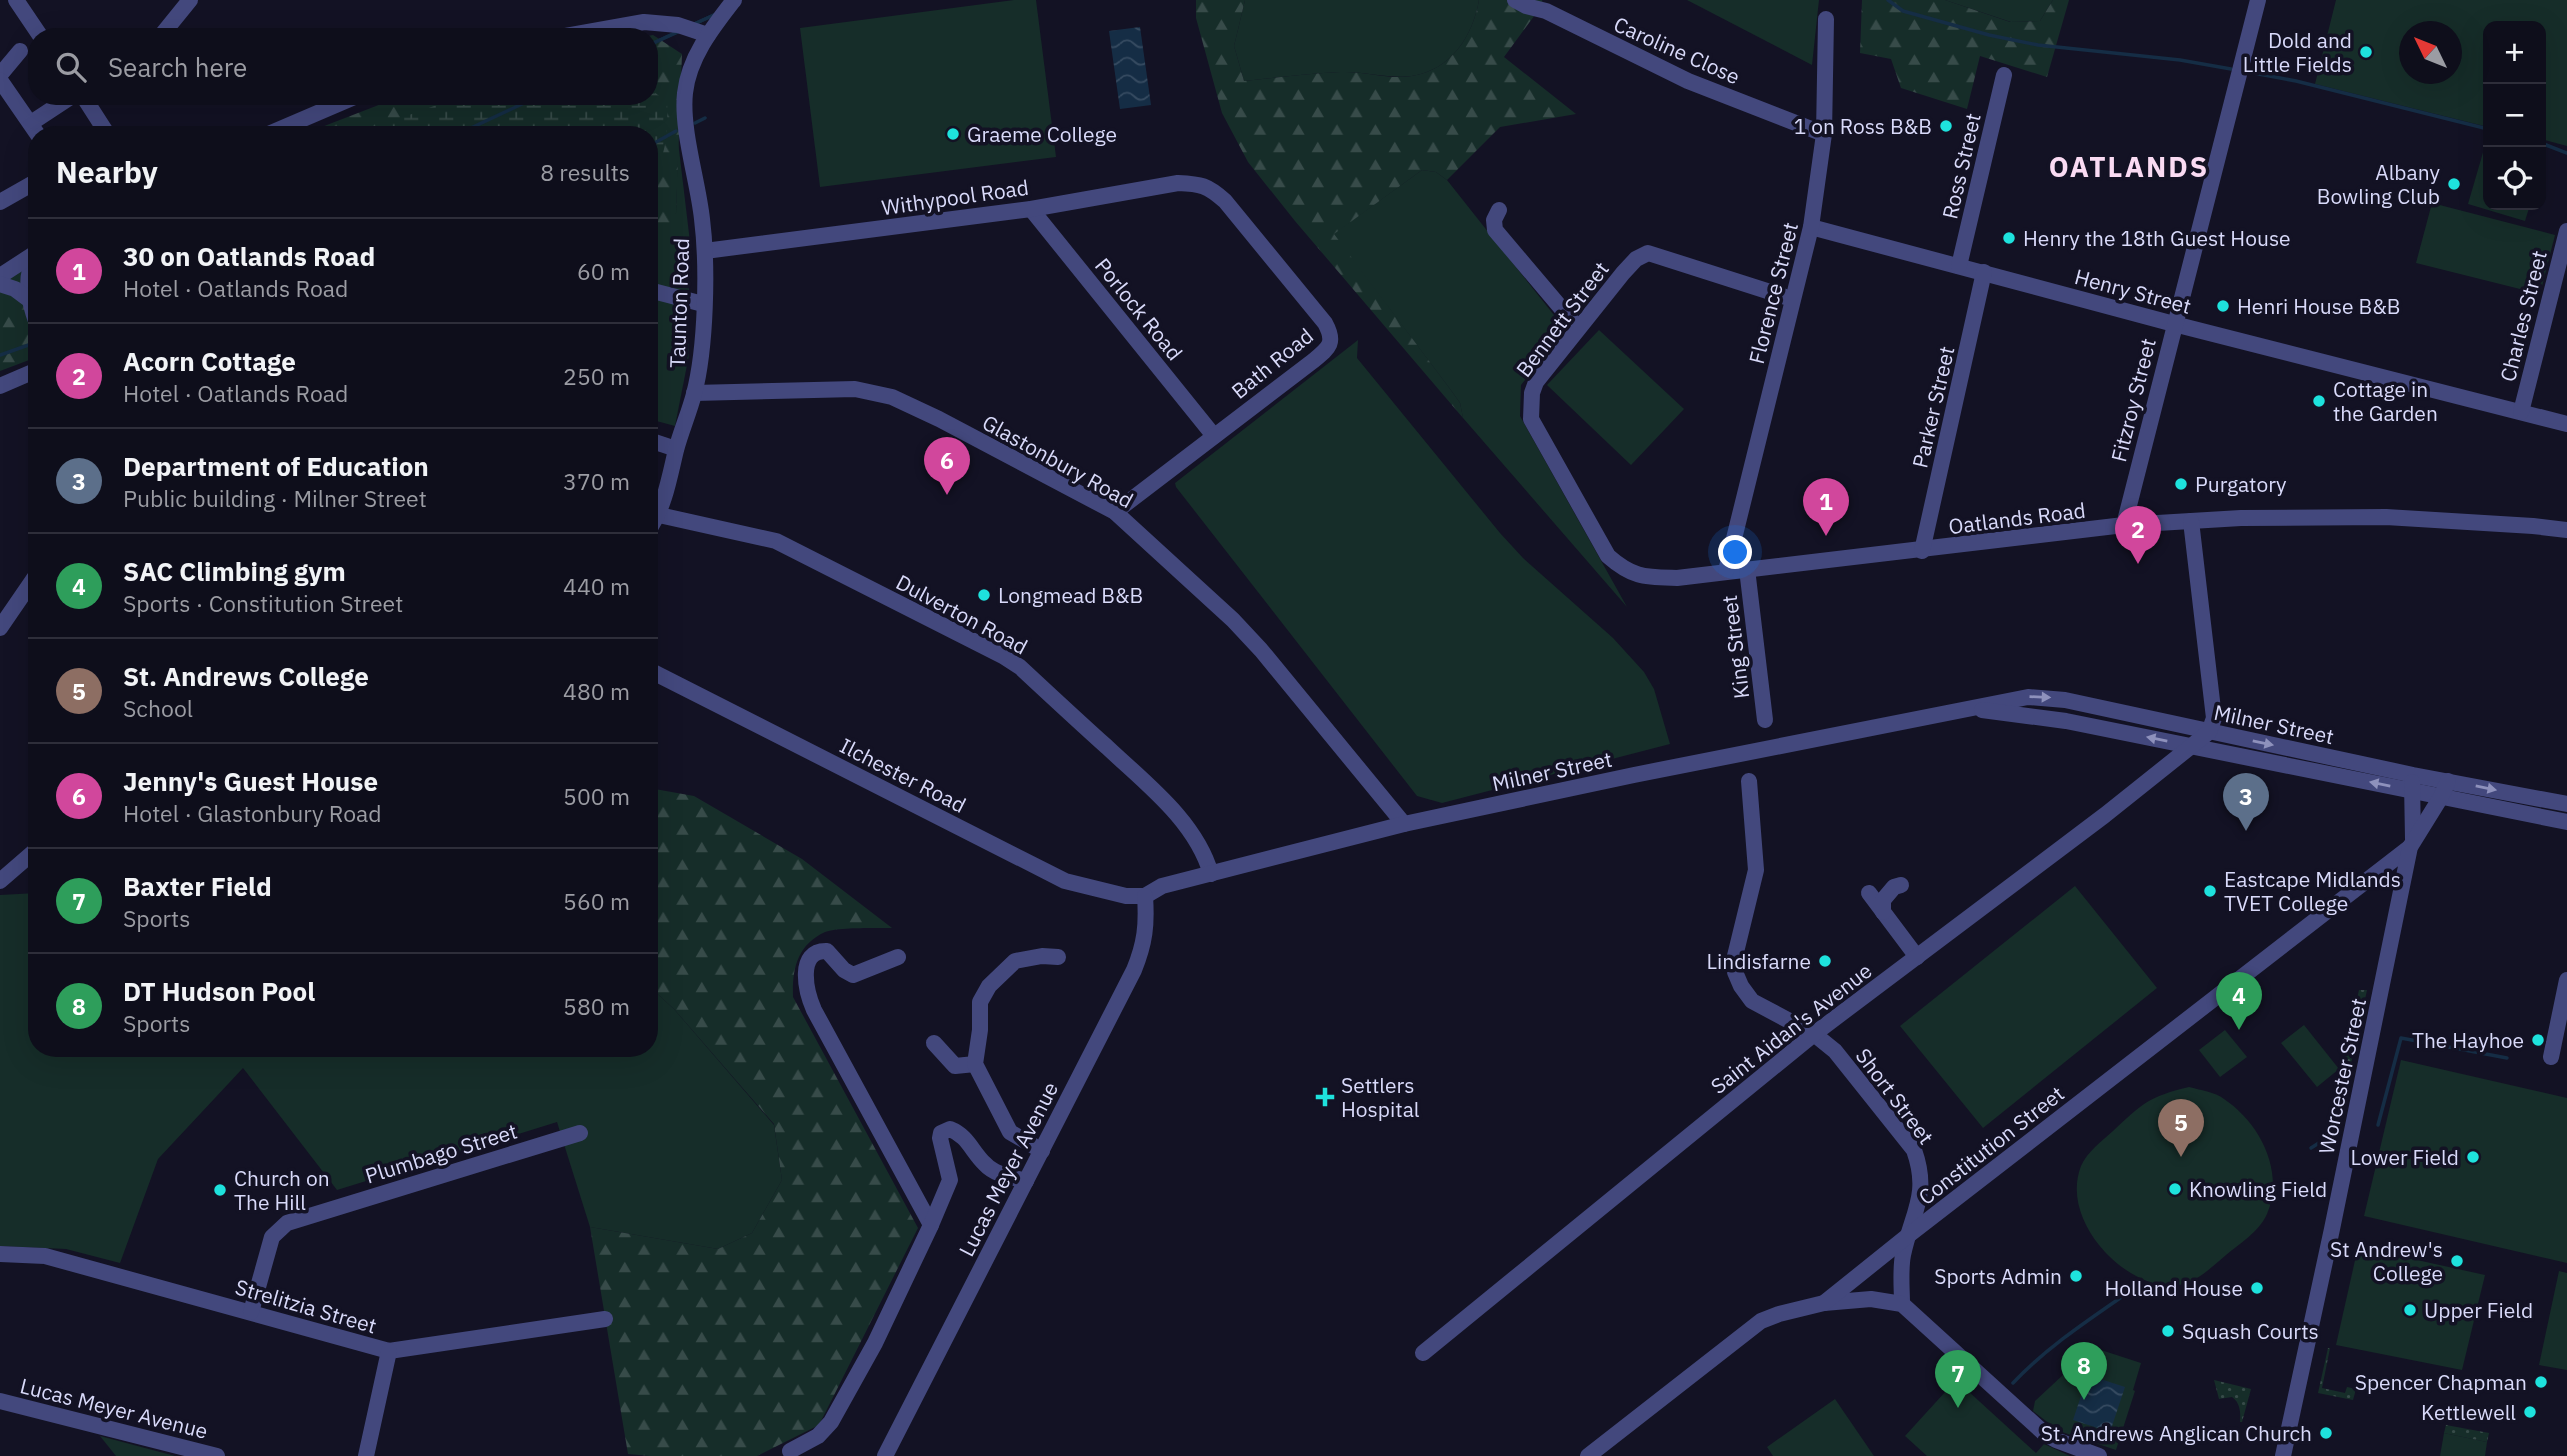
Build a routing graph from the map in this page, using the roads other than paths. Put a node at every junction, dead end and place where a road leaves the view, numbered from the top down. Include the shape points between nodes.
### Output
1 (16, 0) edge
2 (190, 0) edge
3 (734, 0) edge
4 (1515, 0) edge
5 (2258, 0) edge
6 (1826, 19) dead end
7 (35, 28) edge
8 (167, 28) edge
9 (610, 28) edge
10 (708, 34) junction
11 (20, 51) dead end
12 (2004, 75) dead end
13 (0, 77) edge
14 (62, 105) edge
15 (89, 105) edge
16 (336, 105) edge
17 (33, 126) edge
18 (38, 126) edge
19 (102, 126) edge
20 (287, 126) edge
21 (1824, 134) junction
22 (28, 186) edge
23 (1209, 187) joint
24 (0, 202) edge
25 (1031, 209) junction
26 (1499, 210) dead end
27 (1811, 227) junction
28 (2567, 231) edge
29 (705, 251) junction
30 (28, 259) edge
31 (1959, 266) junction
32 (1984, 272) junction
33 (0, 276) edge
34 (0, 284) edge
35 (28, 290) edge
36 (658, 292) edge
37 (27, 298) joint
38 (1793, 299) junction
39 (704, 304) junction
40 (2174, 324) junction
41 (1578, 328) junction
42 (28, 374) edge
43 (0, 386) edge
44 (694, 393) junction
45 (2521, 412) junction
46 (2567, 424) edge
47 (1214, 436) junction
48 (658, 443) edge
49 (676, 449) junction
50 (1115, 512) junction
51 (659, 515) joint
52 (2190, 521) junction
53 (2124, 525) junction
54 (2567, 530) edge
55 (1922, 551) junction
56 (1747, 569) junction
57 (1726, 571) junction
58 (1640, 577) joint
59 (28, 587) edge
60 (0, 628) edge
61 (658, 675) edge
62 (1973, 709) junction
63 (1765, 720) dead end
64 (2209, 732) junction
65 (2193, 747) junction
66 (1749, 781) dead end
67 (2448, 781) junction
68 (2412, 783) junction
69 (2441, 797) junction
70 (2567, 804) edge
71 (2567, 822) edge
72 (1404, 824) junction
73 (2412, 843) junction
74 (28, 857) edge
75 (1210, 874) junction
76 (0, 881) edge
77 (1901, 885) dead end
78 (1870, 893) dead end
79 (1145, 895) junction
80 (1883, 912) junction
81 (898, 957) dead end
82 (1058, 957) dead end
83 (1917, 957) junction
84 (2566, 988) edge
85 (1814, 1034) junction
86 (934, 1043) dead end
87 (2551, 1057) dead end
88 (975, 1064) junction
89 (580, 1133) dead end
90 (1042, 1151) junction
91 (1026, 1181) junction
92 (931, 1225) junction
93 (1910, 1234) junction
94 (0, 1254) edge
95 (1824, 1304) junction
96 (1902, 1304) junction
97 (251, 1312) junction
98 (605, 1319) dead end
99 (388, 1351) junction
100 (1423, 1353) dead end
101 (0, 1401) edge
102 (790, 1451) dead end
103 (2285, 1453) edge
104 (217, 1456) edge
105 (366, 1456) edge
106 (885, 1456) edge
107 (1588, 1456) edge
108 (2099, 1456) edge

1 - 7 street
2 - 8 street
3 - 10 street, Taunton Road
4 - 21 street, Caroline Close via 1688,81
5 - 40 street, Fitzroy Street
6 - 21 street, Florence Street
9 - 10 street via 644,22
10 - 29 street, Taunton Road via 684,94
11 - 13 street
12 - 31 street, Ross Street
13 - 17 street
14 - 18 street
15 - 19 street
16 - 20 street
21 - 27 street, Florence Street
22 - 24 street
23 - 25 street, Withypool Road via 1178,183
23 - 47 street, Bath Road via 1331,334 1331,342 1319,356
25 - 29 street, Withypool Road
25 - 47 street, Porlock Road
26 - 41 street via 1495,230
27 - 31 street, Henry Street
27 - 38 street, Florence Street
28 - 45 street, Charles Street
29 - 39 street, Taunton Road
30 - 33 street
31 - 32 street, Henry Street
32 - 40 street, Henry Street
32 - 55 street, Parker Street
34 - 37 street
35 - 37 street
36 - 39 street
38 - 41 street, Bennett Street via 1648,253 1636,259
38 - 57 street, Florence Street
39 - 44 street, Taunton Road
40 - 45 street, Henry Street
40 - 53 street, Fitzroy Street
41 - 58 street, Bennett Street via 1536,382 1531,419 1608,556
42 - 43 street
44 - 49 street, Taunton Road
44 - 50 street, Glastonbury Road via 855,389 892,397
45 - 46 street, Henry Street
47 - 50 street, Bath Road
48 - 49 street
49 - 51 street, Taunton Road
50 - 72 street, Glastonbury Road via 1261,650
51 - 75 street, Dulverton Road via 776,541 1020,667 1185,825 1198,842
52 - 53 street, Oatlands Road
52 - 54 street, Oatlands Road via 2386,517
52 - 64 street via 2214,718
53 - 55 street, Oatlands Road
55 - 56 street, Oatlands Road
56 - 57 street, Oatlands Road
56 - 63 street, King Street
57 - 58 street, Oatlands Road via 1677,578
59 - 60 street
61 - 79 street, Ilchester Road via 1065,881 1106,892
62 -> 64 street, Milner Street via 2010,699 2046,697
65 -> 62 street, Milner Street via 2066,721
62 - 72 street, Milner Street
64 - 65 street, Saint Aidan's Avenue
64 -> 68 street, Milner Street
68 -> 65 street, Milner Street
65 - 83 street, Saint Aidan's Avenue
66 - 85 street via 1756,870 1735,972 1752,1001
67 - 68 street, Milner Street
67 - 69 street, Worcester Street
67 -> 70 street, Milner Street
68 - 69 street, Milner Street
68 - 73 street, Worcester Street
69 - 71 street, Milner Street
69 - 73 street, Worcester Street
72 - 75 street, Milner Street
73 - 93 street, Constitution Street
73 - 103 street, Worcester Street
74 - 76 street
75 - 79 street, Milner Street
77 - 80 street via 1883,900
78 - 80 street
79 - 90 street, Lucas Meyer Avenue via 1147,926 1134,970
80 - 83 street
81 - 92 street via 853,975 822,951 811,956 805,971 814,1010
82 - 88 street via 1015,961 989,986 980,1002
83 - 85 street, Saint Aidan's Avenue
84 - 87 street
85 - 93 street, Short Street via 1835,1051 1914,1150 1922,1182
85 - 100 street, Saint Aidan's Avenue
86 - 88 street via 955,1066
88 - 90 street via 1010,1132
89 - 97 street, Plumbago Street via 287,1223 272,1237
90 - 91 street, Lucas Meyer Avenue
91 - 92 street via 994,1171 965,1137 945,1129 940,1138 950,1180
91 - 106 street, Lucas Meyer Avenue
92 - 102 street via 831,1422 818,1436
93 - 95 street, Constitution Street
93 - 96 street, Short Street via 1902,1257
94 - 97 street, Strelitzia Street via 44,1256
95 - 96 street via 1871,1299
95 - 107 street, Constitution Street via 1761,1321
96 - 108 street via 2045,1434
97 - 99 street, Strelitzia Street
98 - 99 street, Strelitzia Street
99 - 105 street
101 - 104 street, Lucas Meyer Avenue

